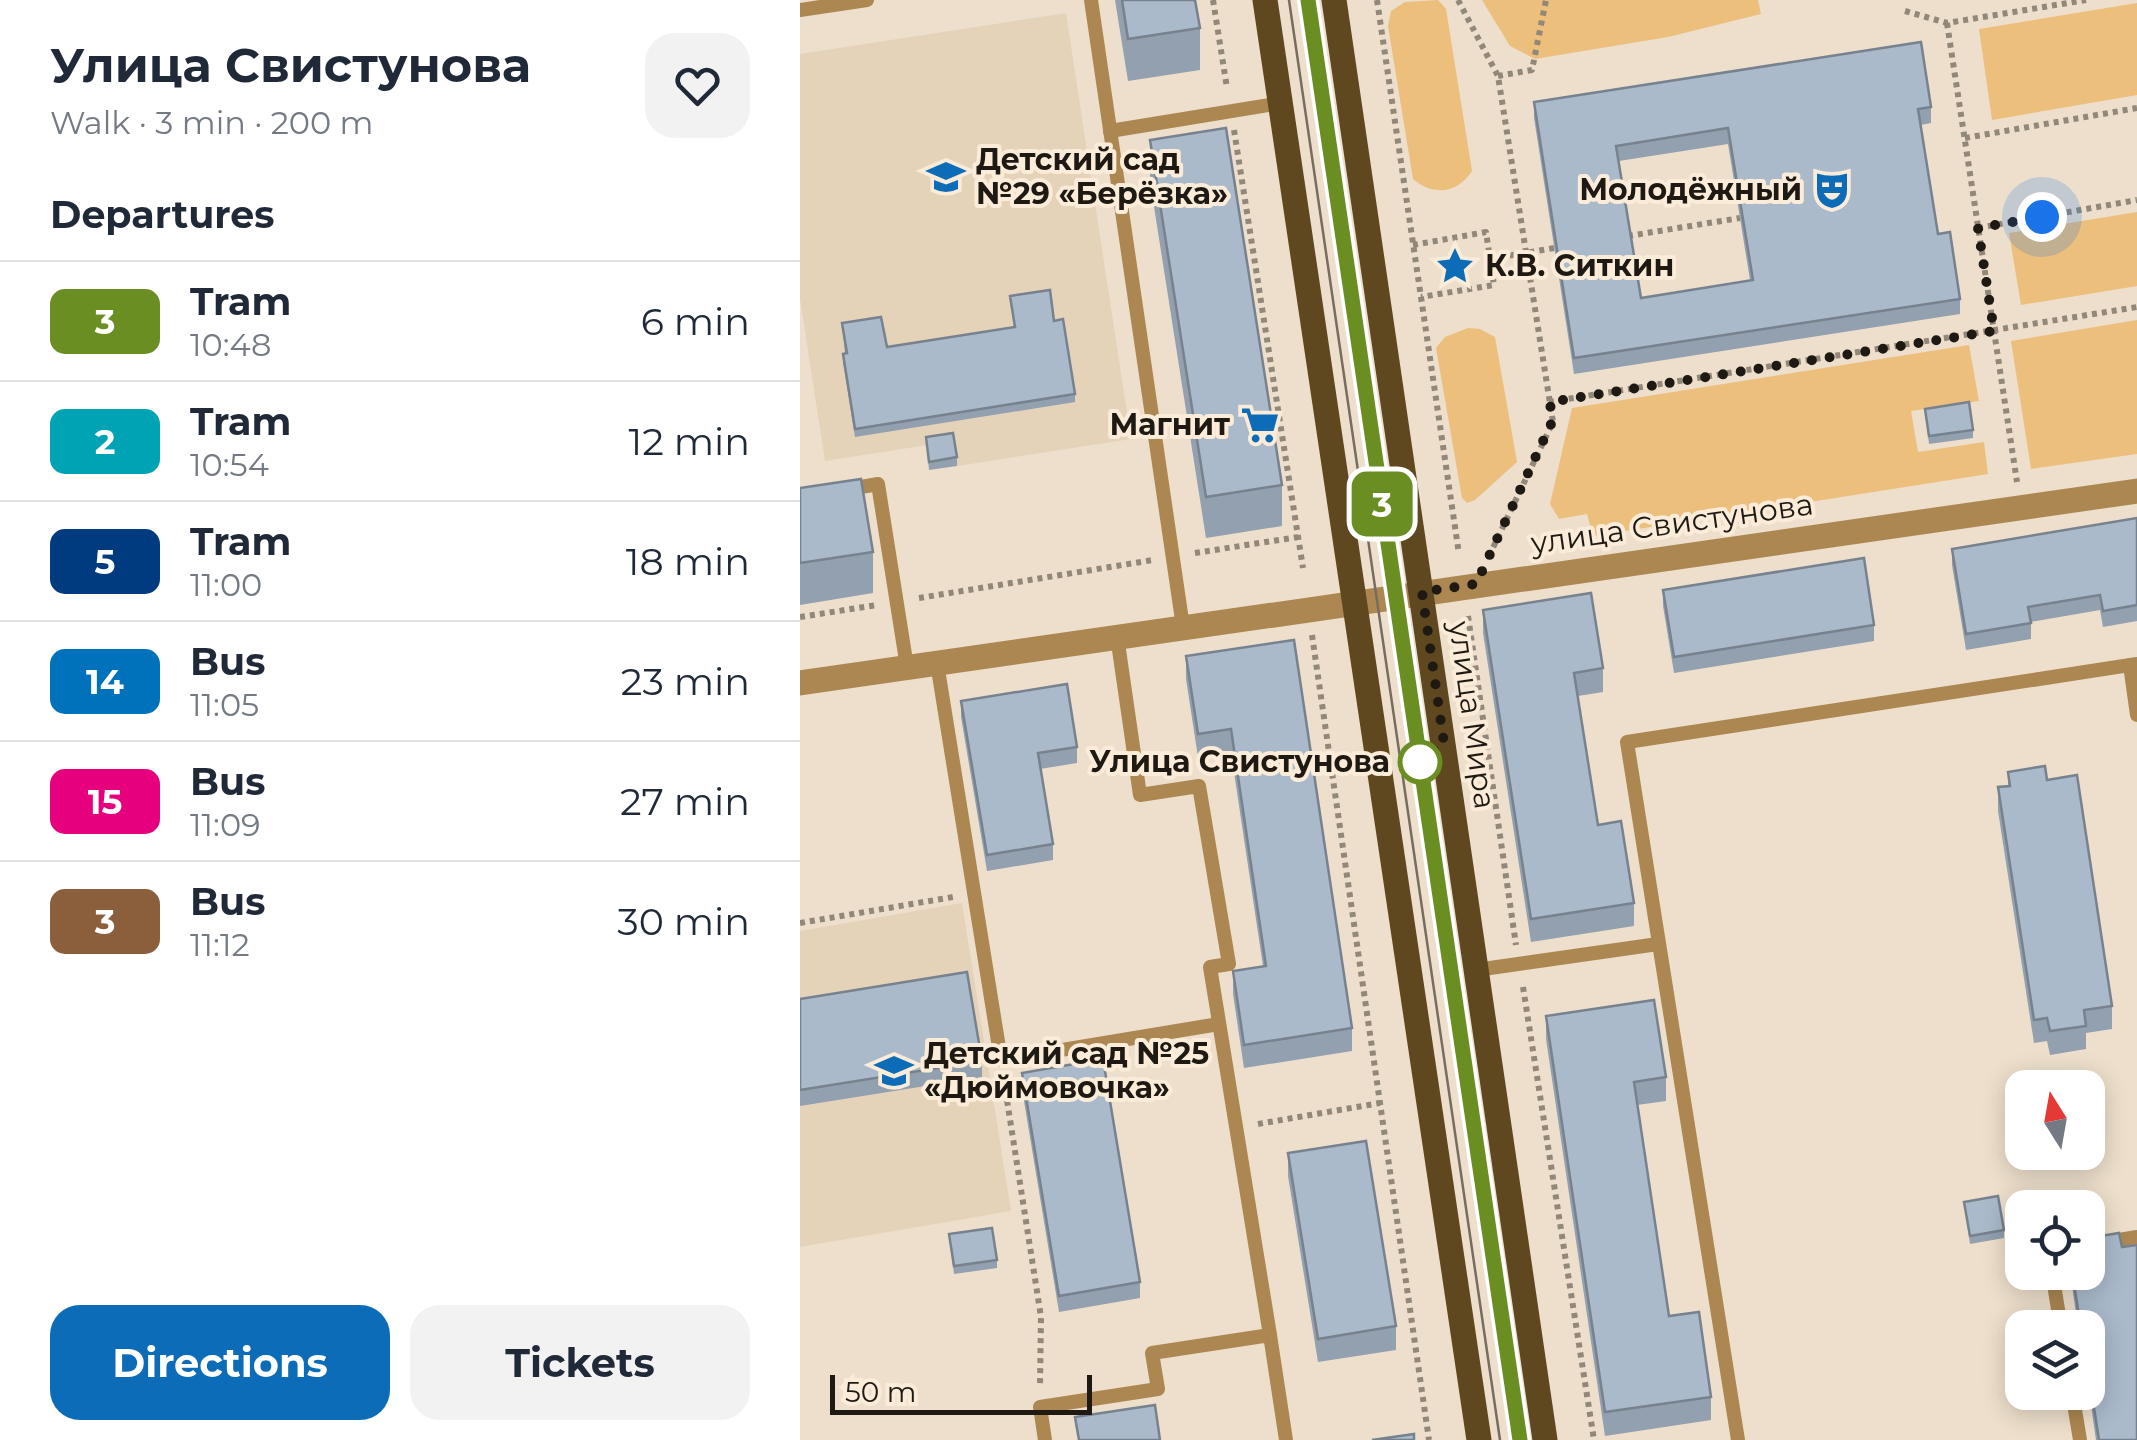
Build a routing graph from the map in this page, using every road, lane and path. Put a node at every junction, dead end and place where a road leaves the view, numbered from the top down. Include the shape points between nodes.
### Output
1 (868, 0) edge
2 (1090, 0) edge
3 (1213, 0) edge
4 (1265, 0) edge
5 (1334, 0) edge
6 (1377, 0) edge
7 (1458, 0) edge
8 (1546, 0) edge
9 (2086, 0) edge
10 (800, 10) edge
11 (1905, 11) dead end
12 (1947, 23) junction
13 (1498, 76) junction
14 (1281, 103) junction
15 (2137, 108) edge
16 (1231, 111) junction
17 (1110, 131) junction
18 (1964, 138) junction
19 (2137, 200) edge
20 (1740, 218) edge
21 (1978, 228) junction
22 (1628, 236) edge
23 (1413, 245) junction
24 (1554, 248) edge
25 (1526, 253) junction
26 (1490, 259) junction
27 (1421, 298) junction
28 (2137, 307) edge
29 (1994, 331) junction
30 (1550, 402) junction
31 (2137, 491) edge
32 (820, 494) edge
33 (2021, 508) junction
34 (1298, 537) junction
35 (1458, 554) dead end
36 (1173, 557) junction
37 (1303, 568) dead end
38 (1422, 592) junction
39 (1471, 592) junction
40 (897, 602) junction
41 (1356, 602) junction
42 (800, 617) edge
43 (1310, 621) dead end
44 (1183, 627) junction
45 (1117, 636) junction
46 (937, 663) junction
47 (2133, 664) edge
48 (907, 667) junction
49 (800, 682) edge
50 (2137, 715) edge
51 (974, 894) junction
52 (800, 924) edge
53 (1658, 944) junction
54 (1519, 964) junction
55 (1476, 970) junction
56 (1219, 1024) junction
57 (1001, 1060) junction
58 (1380, 1103) junction
59 (1236, 1127) junction
60 (2137, 1237) edge
61 (2105, 1242) edge
62 (1270, 1336) junction
63 (1040, 1408) junction
64 (2075, 1410) edge
65 (1046, 1440) edge
66 (1286, 1440) edge
67 (1429, 1440) edge
68 (1479, 1440) edge
69 (1545, 1440) edge
70 (1594, 1440) edge
71 (1738, 1440) edge
72 (2080, 1440) edge

1 - 10 lane
2 - 17 lane
3 - 16 path
4 - 14 main road
5 - 38 main road, улица Мира
6 - 23 path
7 - 13 path
8 - 13 path via 1532,70
9 - 12 path
11 - 12 path
12 - 18 path
13 - 25 path
14 - 16 lane
14 - 41 main road
15 - 18 path
16 - 17 lane
16 - 34 path
17 - 36 lane
18 - 21 path
19 - 21 path
20 - 22 path
21 - 29 path
23 - 26 path via 1486,232
23 - 27 path
24 - 25 path
25 - 26 path
25 - 30 path
26 - 27 path via 1494,285
27 - 35 path
28 - 29 path
29 - 30 path
29 - 33 path
30 - 39 path via 1552,422
31 - 33 street, улица Свистунова
32 - 40 lane via 878,484
33 - 39 street, улица Свистунова
34 - 36 path
34 - 37 path
36 - 40 path
36 - 44 lane
38 - 39 street, улица Свистунова
38 - 41 street, улица Свистунова
38 - 55 main road, улица Мира
39 - 54 path
40 - 42 path
40 - 48 lane
41 - 44 street, улица Свистунова
41 - 68 main road
43 - 58 path
44 - 45 street, улица Свистунова
45 - 46 street, улица Свистунова
45 - 56 lane via 1140,795 1199,786 1229,964 1210,967
46 - 48 street, улица Свистунова
46 - 51 lane
47 - 50 lane
47 - 53 lane via 1627,742
48 - 49 street, улица Свистунова
51 - 52 path
51 - 57 lane
53 - 54 lane
53 - 71 lane
54 - 55 lane
54 - 70 path
55 - 69 main road, улица Мира
56 - 57 lane
56 - 59 lane
57 - 63 path via 1040,1317
58 - 59 path
58 - 67 path
59 - 62 lane
60 - 61 lane
62 - 63 lane via 1152,1354 1158,1389
62 - 66 lane
63 - 65 lane
64 - 72 lane

